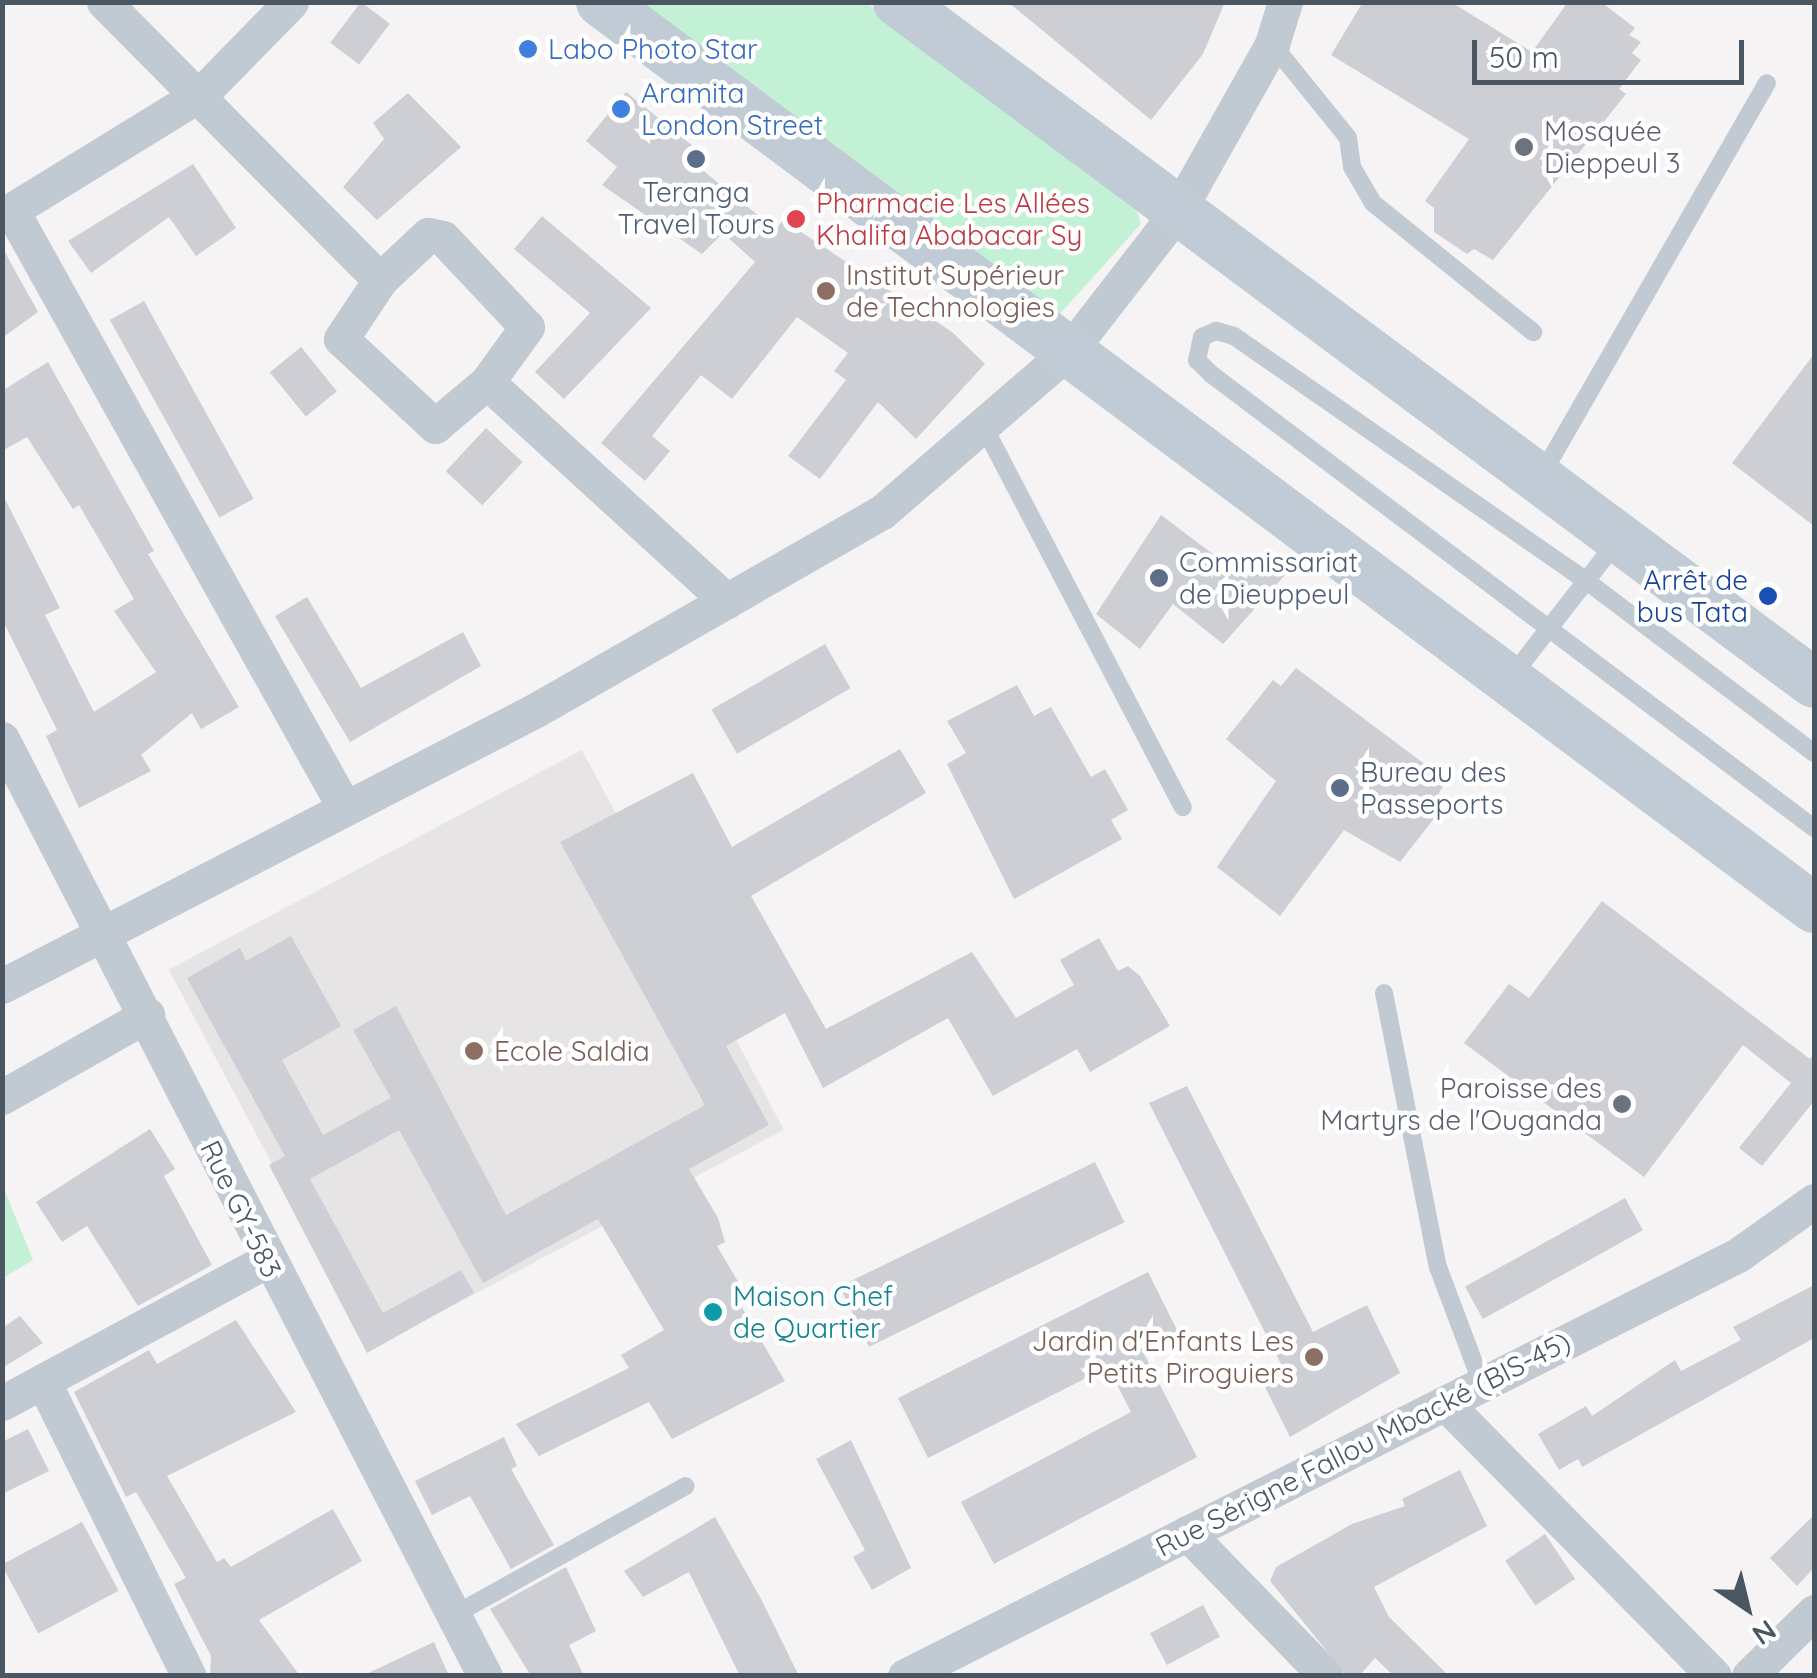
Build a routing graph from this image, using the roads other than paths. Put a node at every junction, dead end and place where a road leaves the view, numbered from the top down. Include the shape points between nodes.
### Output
1 (104, 2) edge
2 (291, 2) edge
3 (602, 2) edge
4 (898, 2) edge
5 (1285, 2) edge
6 (1272, 44) junction
7 (1767, 83) dead end
8 (202, 93) junction
9 (1178, 211) junction
10 (7, 214) edge
11 (380, 280) junction
12 (1533, 332) dead end
13 (1070, 350) junction
14 (487, 382) junction
15 (984, 427) junction
16 (1541, 477) junction
17 (1621, 536) junction
18 (1585, 580) junction
19 (727, 600) junction
20 (1547, 625) junction
21 (1509, 681) junction
22 (1814, 683) edge
23 (2, 739) edge
24 (1814, 753) edge
25 (343, 805) junction
26 (1183, 807) dead end
27 (1814, 828) edge
28 (1814, 908) edge
29 (102, 929) junction
30 (2, 986) edge
31 (1384, 993) dead end
32 (146, 1015) junction
33 (2, 1097) edge
34 (1814, 1200) edge
35 (266, 1262) junction
36 (44, 1381) junction
37 (1482, 1384) junction
38 (2, 1403) edge
39 (1445, 1403) junction
40 (686, 1486) dead end
41 (1186, 1533) junction
42 (1814, 1612) edge
43 (454, 1615) junction
44 (189, 1676) edge
45 (486, 1676) edge
46 (905, 1676) edge
47 (1326, 1676) edge
48 (1714, 1676) edge
49 (1749, 1676) edge

1 - 8 street
2 - 8 street
3 - 13 street
4 - 9 street
5 - 6 street
6 - 9 street
6 - 12 lane via 1348,138 1352,167 1373,204
7 - 16 lane
8 - 10 street
8 - 11 street
9 - 13 street
9 - 16 street
10 - 25 street
11 - 14 street via 342,345 435,426
11 - 14 street via 428,235 443,238 526,318 524,335
13 - 15 street
13 - 21 street
14 - 19 street
15 - 19 street via 882,512
15 - 26 lane
16 - 17 street
17 - 18 lane
17 - 22 street
18 - 20 lane
18 - 20 lane via 1234,336 1216,330 1202,337 1197,360 1211,374
18 - 24 lane
19 - 25 street via 536,710
20 - 21 lane
20 - 27 lane
21 - 28 street
23 - 29 street, Rue GY-583
25 - 29 street
29 - 30 street
29 - 32 street, Rue GY-583
31 - 37 lane via 1438,1267
32 - 33 street
32 - 35 street, Rue GY-583
34 - 37 street, Rue Sérigne Fallou Mbacké (BIS-45) via 1738,1255
35 - 36 street
35 - 43 street, Rue GY-583
36 - 38 street
36 - 44 street
37 - 39 street, Rue Sérigne Fallou Mbacké (BIS-45)
39 - 41 street, Rue Sérigne Fallou Mbacké (BIS-45)
39 - 48 street
40 - 43 lane
41 - 46 street, Rue Sérigne Fallou Mbacké (BIS-45)
41 - 47 street
42 - 49 street
43 - 45 street, Rue GY-583

